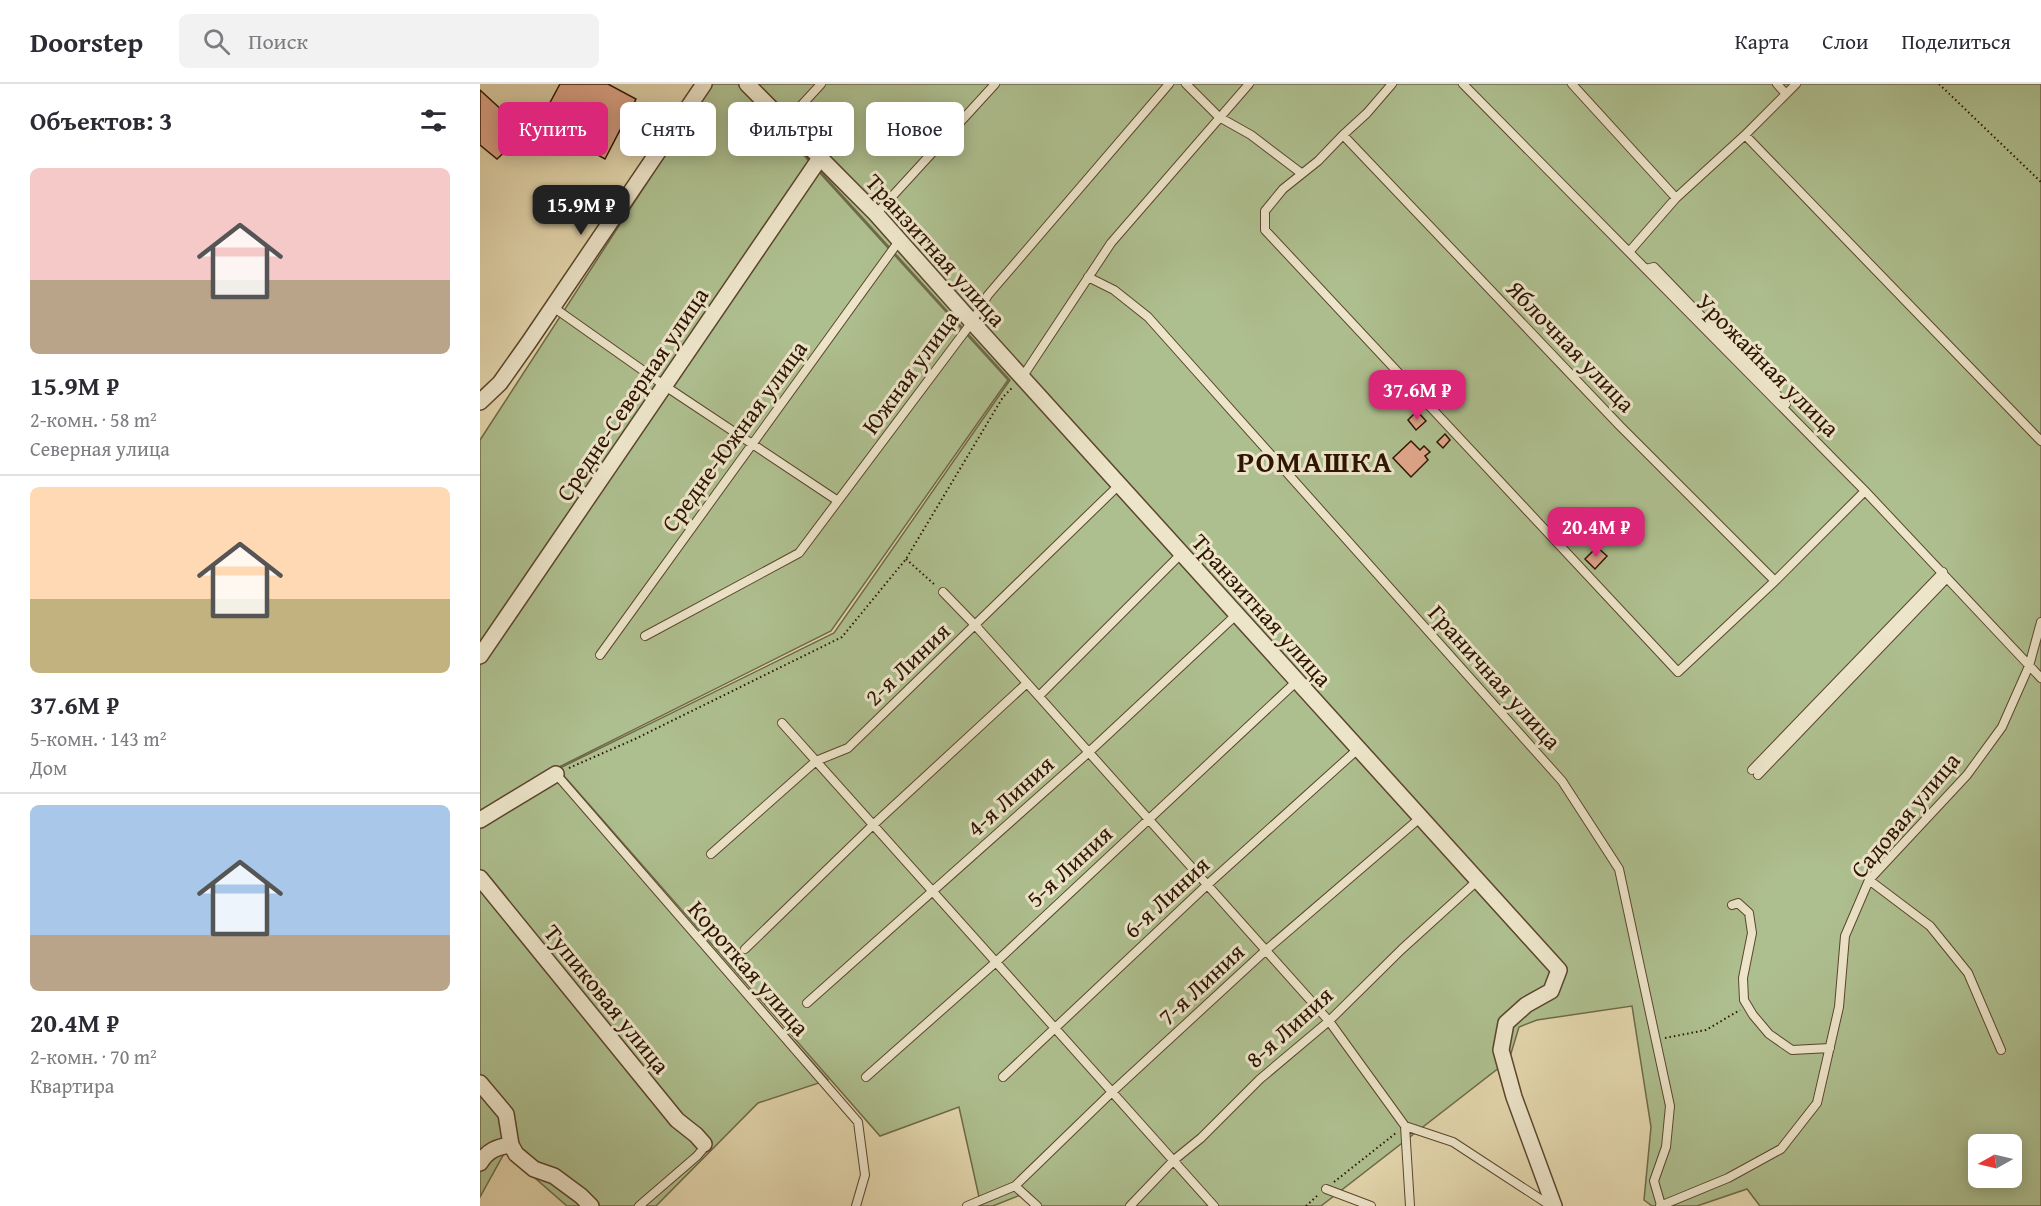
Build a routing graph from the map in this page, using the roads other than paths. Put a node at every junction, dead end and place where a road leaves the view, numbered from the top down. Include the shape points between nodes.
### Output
1 (704, 84) edge
2 (747, 84) edge
3 (821, 84) edge
4 (994, 84) edge
5 (1169, 84) edge
6 (1186, 84) edge
7 (1250, 84) edge
8 (1392, 84) edge
9 (1463, 84) edge
10 (1572, 84) edge
11 (1777, 84) edge
12 (1796, 84) edge
13 (1786, 94) junction
14 (765, 102) edge
15 (804, 102) edge
16 (1219, 117) junction
17 (1343, 135) junction
18 (1745, 135) junction
19 (820, 158) joint
20 (1301, 173) junction
21 (1676, 198) junction
22 (876, 214) junction
23 (899, 241) junction
24 (1629, 252) junction
25 (1646, 269) junction
26 (1088, 277) junction
27 (553, 307) junction
28 (972, 322) junction
29 (1023, 375) junction
30 (665, 386) junction
31 (480, 402) edge
32 (2041, 441) edge
33 (752, 444) junction
34 (1119, 486) junction
35 (1865, 491) junction
36 (838, 501) junction
37 (1181, 554) junction
38 (1945, 576) junction
39 (1774, 581) junction
40 (943, 592) road end
41 (1236, 615) junction
42 (2041, 622) edge
43 (975, 625) junction
44 (645, 636) dead end
45 (600, 655) dead end
46 (480, 656) edge
47 (2029, 666) junction
48 (2041, 678) edge
49 (1297, 681) junction
50 (1028, 683) junction
51 (1039, 696) junction
52 (782, 723) dead end
53 (1358, 749) junction
54 (1089, 752) junction
55 (816, 761) junction
56 (1755, 773) dead end
57 (556, 774) joint
58 (1148, 818) junction
59 (1420, 818) junction
60 (480, 820) edge
61 (873, 825) junction
62 (711, 854) dead end
63 (480, 878) edge
64 (1869, 880) junction
65 (1478, 881) junction
66 (1207, 885) junction
67 (932, 891) junction
68 (1732, 905) dead end
69 (745, 949) dead end
70 (1265, 951) junction
71 (996, 962) junction
72 (807, 1003) dead end
73 (1329, 1022) junction
74 (1054, 1027) junction
75 (1830, 1048) junction
76 (2001, 1050) dead end
77 (867, 1077) dead end
78 (1003, 1077) dead end
79 (480, 1083) edge
80 (1112, 1092) junction
81 (1405, 1126) junction
82 (704, 1144) joint
83 (511, 1145) junction
84 (1173, 1160) junction
85 (480, 1163) edge
86 (1015, 1186) junction
87 (1326, 1189) road end
88 (1660, 1205) edge
89 (591, 1206) edge
90 (639, 1206) edge
91 (856, 1206) edge
92 (968, 1206) edge
93 (1037, 1206) edge
94 (1130, 1206) edge
95 (1214, 1206) edge
96 (1371, 1206) edge
97 (1410, 1206) edge
98 (1553, 1206) edge

1 - 27 street
2 - 14 street, Транзитная улица
3 - 15 lane
4 - 22 lane
5 - 28 lane, Южная улица via 988,295
6 - 16 lane
7 - 16 lane
8 - 17 lane
9 - 24 lane, Урожайная улица
10 - 21 lane
11 - 13 lane
12 - 13 lane
13 - 18 lane
16 - 20 lane via 1251,135
16 - 26 lane via 1111,243
17 - 20 lane
17 - 39 lane, Яблочная улица via 1620,426
18 - 21 lane
18 - 32 lane
19 - 22 street, Транзитная улица
19 - 30 street, Средне-Северная улица
20 - 39 lane via 1265,211 1265,230 1678,672
21 - 24 lane
22 - 23 street, Транзитная улица
23 - 28 street, Транзитная улица
23 - 33 lane, Средне-Южная улица
24 - 25 lane, Урожайная улица
25 - 35 lane, Урожайная улица
25 - 38 lane via 1654,267 1944,567
26 - 29 lane
26 - 88 lane, Граничная улица via 1114,290 1148,317 1562,781 1619,869 1670,1106 1666,1147 1654,1181
27 - 30 lane
27 - 31 street via 500,383
28 - 29 street, Транзитная улица
28 - 36 lane, Южная улица
29 - 34 street, Транзитная улица
30 - 33 lane
30 - 46 street, Средне-Северная улица
33 - 36 lane
33 - 45 lane, Средне-Южная улица
34 - 37 street, Транзитная улица
34 - 43 lane, 2-я Линия
35 - 38 lane, Урожайная улица
35 - 39 lane
36 - 44 lane, Южная улица via 799,553
37 - 41 street, Транзитная улица
37 - 51 lane
38 - 47 lane, Урожайная улица
38 - 56 lane
40 - 43 lane
41 - 49 street, Транзитная улица
41 - 54 lane, 4-я Линия
42 - 47 lane, Садовая улица
43 - 50 lane
43 - 55 lane, 2-я Линия via 848,748
47 - 48 lane, Урожайная улица
47 - 64 lane, Садовая улица via 2002,727 1967,775
49 - 53 street, Транзитная улица
49 - 58 lane, 5-я Линия
50 - 51 lane
50 - 61 lane
51 - 54 lane
52 - 55 lane
53 - 59 street, Транзитная улица
53 - 66 lane, 6-я Линия
54 - 58 lane
54 - 67 lane, 4-я Линия
55 - 61 lane
55 - 62 lane, 2-я Линия
57 - 60 street
57 - 91 lane, Короткая улица via 858,1122 865,1175
58 - 66 lane
58 - 71 lane, 5-я Линия
59 - 65 street, Транзитная улица
59 - 70 lane, 7-я Линия
61 - 67 lane
61 - 69 lane
63 - 82 street, Тупиковая улица via 677,1120
64 - 75 lane, Садовая улица via 1845,936 1839,1006
64 - 76 lane via 1930,926 1968,974
65 - 73 lane, 8-я Линия
65 - 98 street, Транзитная улица via 1558,970 1551,991 1526,1005 1506,1023 1502,1050 1514,1097
66 - 70 lane
66 - 74 lane, 6-я Линия
67 - 71 lane
67 - 72 lane, 4-я Линия
68 - 75 lane via 1738,903 1749,913 1752,933 1743,978 1747,1005 1769,1034 1792,1050
70 - 73 lane
70 - 80 lane, 7-я Линия
71 - 74 lane
71 - 77 lane, 5-я Линия
73 - 81 lane
73 - 84 lane, 8-я Линия via 1260,1079
74 - 78 lane, 6-я Линия
74 - 80 lane
75 - 88 lane, Садовая улица via 1817,1103 1781,1149 1728,1178
79 - 83 street via 506,1114
80 - 84 lane
80 - 86 lane, 7-я Линия
81 - 97 lane
81 - 98 lane via 1453,1142
82 - 90 lane via 697,1156
83 - 85 street via 491,1150
83 - 89 street via 534,1169 554,1176
84 - 94 lane, 8-я Линия
84 - 95 lane
86 - 92 lane
86 - 93 lane
87 - 96 lane

